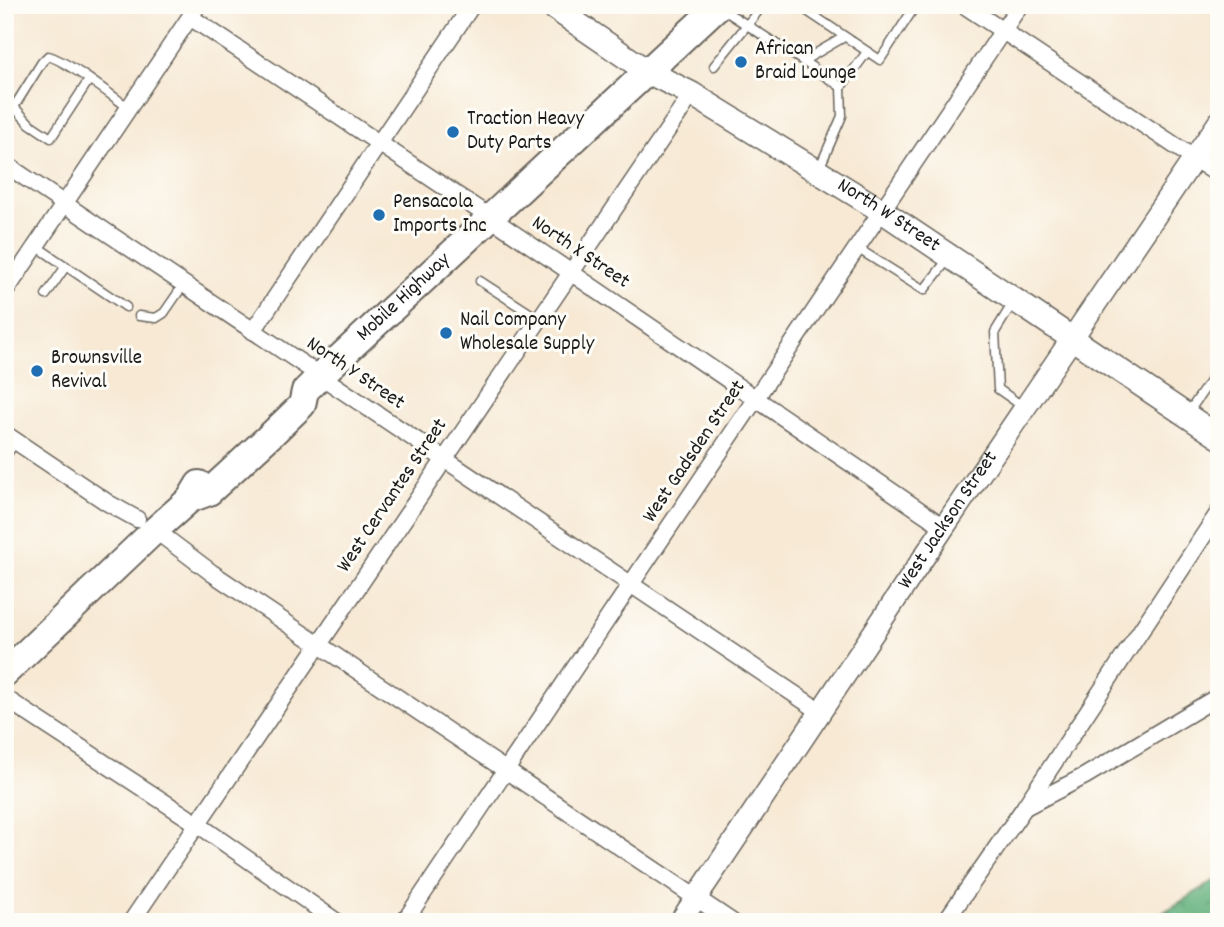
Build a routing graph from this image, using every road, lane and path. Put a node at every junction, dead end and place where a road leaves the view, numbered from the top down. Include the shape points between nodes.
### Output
1 (472, 5) edge
2 (550, 5) edge
3 (763, 5) edge
4 (798, 5) edge
5 (916, 5) edge
6 (964, 5) edge
7 (1020, 5) edge
8 (718, 6) edge
9 (194, 11) edge
10 (747, 25) junction
11 (1003, 31) junction
12 (845, 37) junction
13 (867, 52) junction
14 (803, 61) junction
15 (714, 66) dead end
16 (648, 72) junction
17 (89, 80) junction
18 (841, 87) junction
19 (692, 94) junction
20 (129, 108) junction
21 (1219, 122) edge
22 (379, 144) junction
23 (1194, 158) junction
24 (5, 164) edge
25 (818, 172) junction
26 (1219, 175) edge
27 (64, 204) junction
28 (882, 211) junction
29 (491, 218) junction
30 (36, 246) junction
31 (857, 248) junction
32 (950, 256) junction
33 (66, 266) junction
34 (570, 272) junction
35 (480, 281) dead end
36 (184, 284) junction
37 (5, 292) edge
38 (46, 295) dead end
39 (1015, 300) junction
40 (126, 307) dead end
41 (139, 316) dead end
42 (539, 319) junction
43 (253, 331) junction
44 (1072, 338) junction
45 (1219, 368) edge
46 (313, 383) junction
47 (757, 399) junction
48 (1025, 408) junction
49 (1186, 415) junction
50 (1219, 437) edge
51 (10, 438) edge
52 (5, 457) edge
53 (444, 459) junction
54 (1219, 512) edge
55 (146, 524) junction
56 (944, 527) junction
57 (631, 584) junction
58 (318, 645) junction
59 (5, 673) edge
60 (1219, 696) edge
61 (5, 698) edge
62 (821, 712) junction
63 (507, 770) junction
64 (1024, 808) junction
65 (196, 823) junction
66 (696, 898) junction
67 (131, 922) edge
68 (337, 922) edge
69 (404, 922) edge
70 (680, 922) edge
71 (732, 922) edge
72 (945, 922) edge

1 - 22 street
2 - 16 main road, North W Street
3 - 10 lane
4 - 12 lane
5 - 13 lane via 880,60
6 - 11 street
7 - 11 street, West Gadsden Street
8 - 10 lane
8 - 16 main road, Mobile Highway
9 - 20 street
9 - 22 street, North X Street
10 - 14 lane
10 - 15 lane
11 - 23 street
11 - 28 street, West Gadsden Street
12 - 13 lane
12 - 14 lane
13 - 18 lane
14 - 18 lane
16 - 19 main road, North W Street
16 - 29 main road, Mobile Highway
17 - 17 lane via 48,57 14,107 51,138
17 - 20 lane
18 - 25 lane via 842,116
19 - 25 main road, North W Street
19 - 34 street, West Cervantes Street
20 - 27 street
21 - 23 street, West Jackson Street
22 - 29 street, North X Street
22 - 43 street
23 - 26 street
23 - 44 street, West Jackson Street
24 - 27 street, North Y Street
25 - 28 main road, North W Street
27 - 30 street
27 - 36 street, North Y Street
28 - 31 street, West Gadsden Street
28 - 32 main road, North W Street
29 - 34 street, North X Street
29 - 46 main road, Mobile Highway
30 - 33 lane
30 - 37 street
31 - 32 lane via 924,290
31 - 47 street, West Gadsden Street
32 - 39 main road, North W Street
33 - 38 lane
33 - 40 lane
34 - 42 street, West Cervantes Street
34 - 47 street, North X Street
35 - 42 lane
36 - 41 lane via 164,313
36 - 43 street, North Y Street
39 - 44 main road, North W Street
39 - 48 lane via 995,332 998,389
42 - 53 street, West Cervantes Street
43 - 46 street, North Y Street
44 - 48 street, West Jackson Street
44 - 49 main road, North W Street
45 - 49 lane
46 - 53 street, North Y Street
46 - 55 main road, Mobile Highway via 292,394 263,420 201,480 190,499
47 - 56 street, North X Street
47 - 57 street, West Gadsden Street
48 - 56 street, West Jackson Street
49 - 50 main road, North W Street
51 - 52 lane
51 - 55 street
53 - 57 street, North Y Street
53 - 58 street, West Cervantes Street
54 - 64 street
55 - 58 street
55 - 59 main road, Mobile Highway
56 - 62 street, West Jackson Street
57 - 62 street, North Y Street
57 - 63 street, West Gadsden Street
58 - 63 street
58 - 65 street, West Cervantes Street
60 - 64 street
61 - 65 street
62 - 66 street, West Jackson Street
63 - 66 street
63 - 69 street, West Gadsden Street
64 - 72 street
65 - 67 street, West Cervantes Street
65 - 68 street
66 - 70 street, West Jackson Street
66 - 71 street

